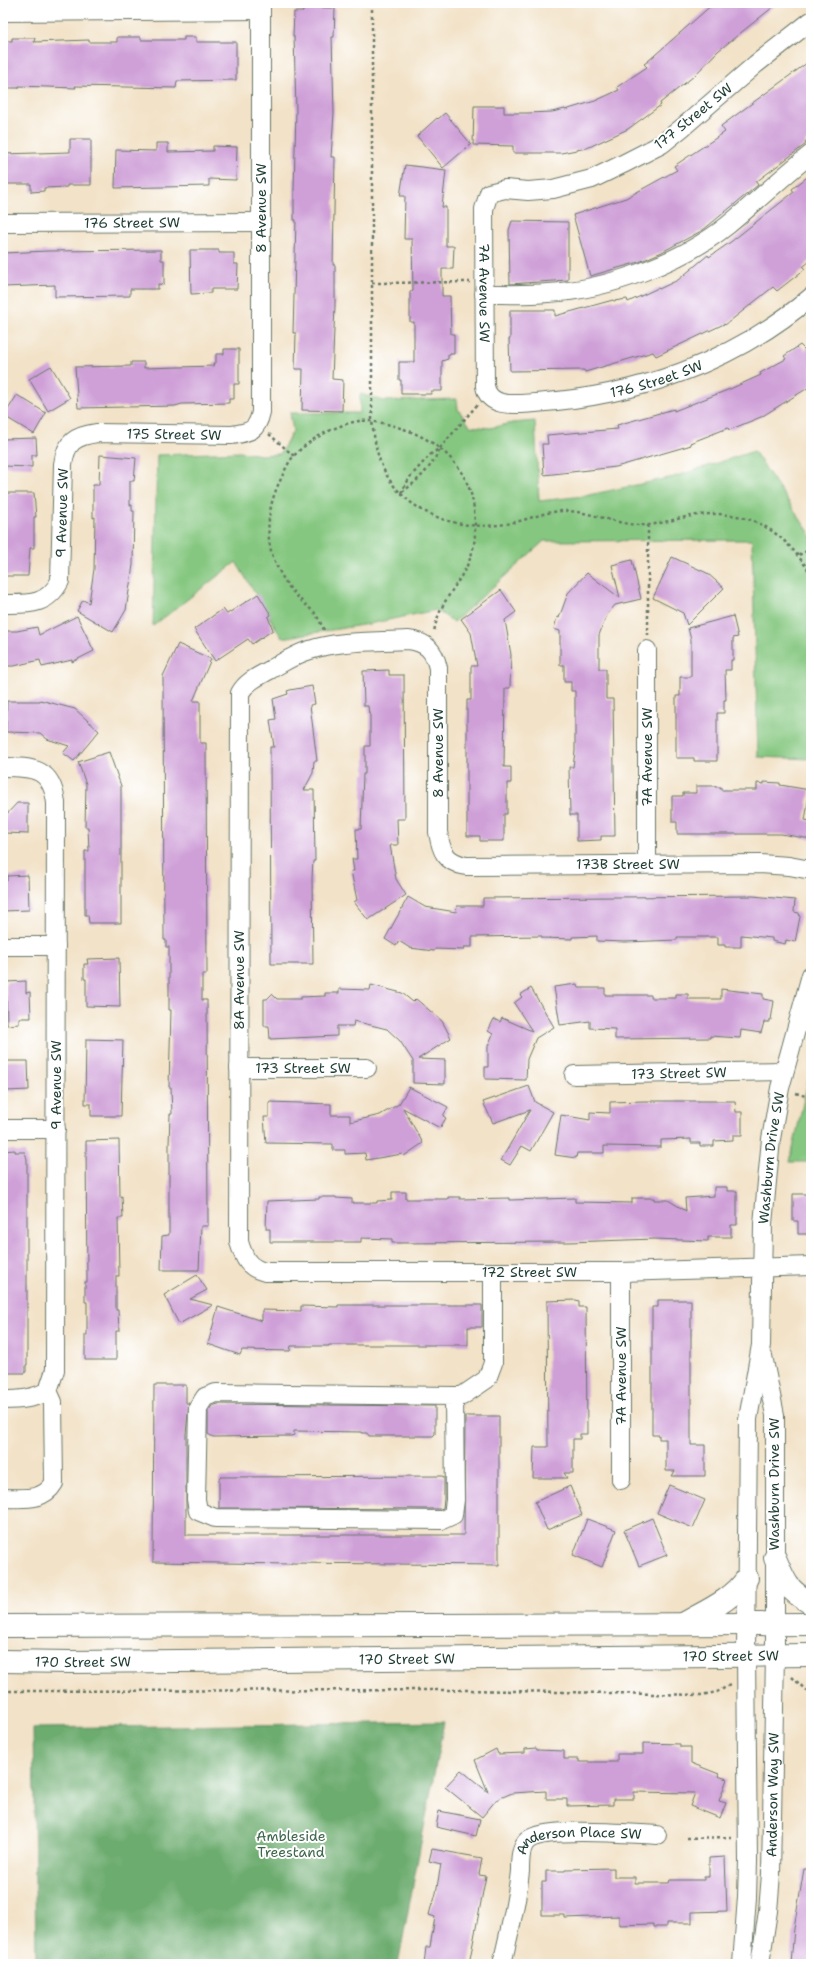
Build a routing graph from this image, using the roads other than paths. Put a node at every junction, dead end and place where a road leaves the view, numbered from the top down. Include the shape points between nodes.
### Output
1 (261, 6) edge
2 (3, 12) edge
3 (811, 21) edge
4 (811, 154) edge
5 (489, 193) joint
6 (261, 222) junction
7 (3, 223) edge
8 (484, 288) junction
9 (811, 297) edge
10 (486, 394) joint
11 (260, 418) joint
12 (76, 439) joint
13 (3, 604) edge
14 (647, 650) road end
15 (240, 693) joint
16 (3, 767) edge
17 (446, 857) joint
18 (647, 863) junction
19 (811, 870) edge
20 (3, 946) edge
21 (56, 946) junction
22 (811, 975) edge
23 (239, 1068) junction
24 (367, 1068) dead end
25 (784, 1071) junction
26 (574, 1075) dead end
27 (3, 1129) edge
28 (56, 1129) junction
29 (249, 1266) joint
30 (811, 1266) edge
31 (761, 1267) junction
32 (493, 1272) junction
33 (621, 1272) junction
34 (761, 1345) junction
35 (48, 1391) junction
36 (454, 1396) junction
37 (3, 1400) edge
38 (621, 1480) dead end
39 (3, 1498) edge
40 (775, 1558) junction
41 (747, 1578) junction
42 (811, 1603) edge
43 (684, 1624) junction
44 (747, 1624) junction
45 (775, 1624) junction
46 (811, 1624) edge
47 (3, 1626) edge
48 (746, 1654) junction
49 (775, 1654) junction
50 (811, 1654) edge
51 (3, 1661) edge
52 (657, 1835) dead end
53 (502, 1964) edge
54 (742, 1964) edge
55 (760, 1964) edge

1 - 2 street
1 - 6 street, 8 Avenue SW
3 - 5 street, 177 Street SW via 662,144 592,178 553,189 505,189
4 - 8 street via 727,226 696,246 624,279 588,288 549,293
5 - 8 street, 7A Avenue SW via 484,209
6 - 7 street, 176 Street SW
6 - 11 street, 8 Avenue SW
8 - 10 street, 7A Avenue SW
9 - 10 street, 176 Street SW via 789,316 736,349 664,379 621,391 561,401 504,404 494,402
11 - 12 street, 175 Street SW via 252,430 232,434 97,433
12 - 13 street, 9 Avenue SW via 64,453 62,464 60,581 55,591 38,602
14 - 18 street, 7A Avenue SW
15 - 17 street, 8 Avenue SW via 244,685 290,658 331,645 408,640 424,644 431,649 438,668 438,832
15 - 23 street, 8A Avenue SW
16 - 21 street, 9 Avenue SW via 35,769 49,780 55,794
17 - 18 street, 173B Street SW via 466,866
18 - 19 street, 173B Street SW via 774,864
20 - 21 street
21 - 28 street, 9 Avenue SW
22 - 25 street, Washburn Drive SW
23 - 24 street, 173 Street SW
23 - 29 street, 8A Avenue SW via 239,1242
25 - 26 street, 173 Street SW
25 - 31 street, Washburn Drive SW via 766,1181
27 - 28 street
28 - 35 street, 9 Avenue SW via 55,1370
29 - 32 street, 172 Street SW via 265,1272
30 - 31 street, 172 Street SW
31 - 33 street, 172 Street SW
31 - 34 street, Washburn Drive SW
32 - 33 street, 172 Street SW
32 - 36 street via 493,1363 486,1379 462,1396
33 - 38 street, 7A Avenue SW
34 - 40 street, Washburn Drive SW via 775,1415
34 - 41 street, Washburn Drive SW via 748,1419
35 - 37 street via 37,1397
35 - 39 street via 53,1402 54,1483 49,1492 41,1496
36 - 36 street via 216,1393 205,1397 198,1408 198,1511 214,1518 447,1518 453,1515 455,1500
40 - 42 main road via 785,1583 798,1596
40 - 45 street, Washburn Drive SW
41 - 43 main road via 743,1585 722,1602
41 - 44 street, Washburn Drive SW
43 - 44 main road
43 - 47 main road
44 - 45 main road
44 - 48 street, Anderson Way SW
45 - 46 main road
45 - 49 street, Anderson Way SW
48 - 49 main road, 170 Street SW
48 - 51 main road, 170 Street SW
48 - 54 street, Anderson Way SW via 748,1861
49 - 50 main road, 170 Street SW
49 - 55 street, Anderson Way SW via 771,1874
52 - 53 street, Anderson Place SW via 556,1833 539,1835 527,1841 521,1852 518,1886

